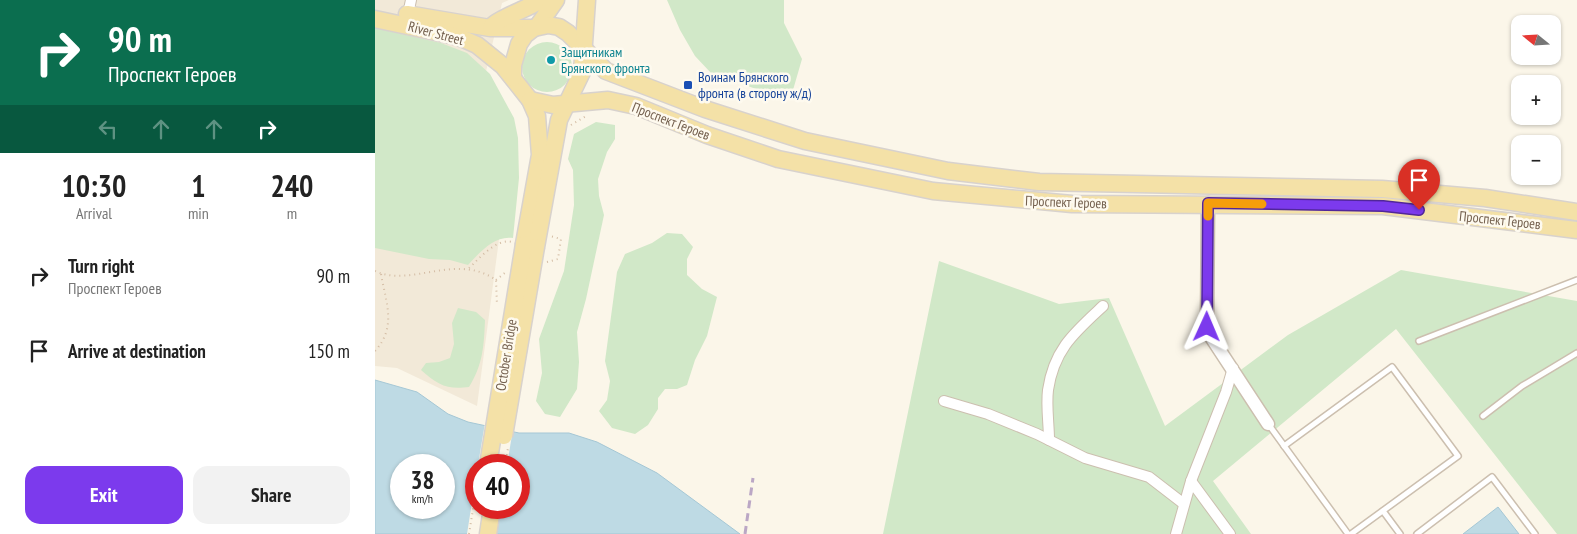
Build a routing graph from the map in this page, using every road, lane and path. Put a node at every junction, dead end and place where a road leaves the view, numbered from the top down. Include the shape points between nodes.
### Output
1 (541, 0) edge
2 (556, 0) edge
3 (587, 0) edge
4 (375, 8) edge
5 (408, 13) edge
6 (375, 19) edge
7 (490, 28) junction
8 (536, 28) junction
9 (583, 48) junction
10 (513, 78) junction
11 (530, 100) junction
12 (567, 102) junction
13 (587, 115) dead end
14 (569, 127) dead end
15 (1208, 203) junction
16 (1577, 212) edge
17 (1577, 230) edge
18 (561, 239) dead end
19 (508, 241) dead end
20 (535, 244) junction
21 (469, 268) junction
22 (375, 271) edge
23 (381, 274) junction
24 (1577, 280) edge
25 (497, 305) dead end
26 (1103, 306) dead end
27 (1419, 341) dead end
28 (375, 351) edge
29 (1577, 353) edge
30 (1233, 368) junction
31 (944, 401) dead end
32 (1483, 416) dead end
33 (1268, 424) joint
34 (1049, 440) junction
35 (1284, 446) junction
36 (490, 454) edge
37 (501, 454) edge
38 (1191, 481) junction
39 (1184, 504) junction
40 (1383, 511) junction
41 (471, 519) edge
42 (479, 519) edge
43 (490, 519) edge
44 (469, 534) edge
45 (477, 534) edge
46 (488, 534) edge
47 (1176, 534) edge
48 (1230, 534) edge
49 (1350, 534) edge
50 (1400, 534) edge
51 (1417, 534) edge
52 (1535, 534) edge

1 - 7 main road via 497,21
2 - 8 main road
3 - 9 main road
4 - 5 main road, River Street
5 - 6 main road, River Street
5 - 7 main road
5 - 10 main road, River Street via 477,45
7 - 8 main road
8 - 9 main road via 559,27
8 - 10 main road via 519,44
9 - 12 main road via 582,72
9 - 16 main road, Проспект Героев via 605,71 705,110 805,141 948,171 1039,182 1382,188 1485,198
10 - 11 main road
11 - 12 main road via 553,105
11 - 20 main road via 537,116 540,155
12 - 15 main road, Проспект Героев via 608,100 636,106 777,159 933,191 1072,204
12 - 20 main road via 557,129
13 - 14 path
15 - 17 main road, Проспект Героев via 1383,206
15 - 30 street via 1207,327
18 - 20 path via 548,236
19 - 21 path via 493,247
20 - 36 main road, October Bridge, bridge
20 - 37 main road, October Bridge, bridge
21 - 23 path
21 - 25 path via 496,280
22 - 23 path
23 - 28 path via 390,322 382,344
24 - 27 lane
26 - 34 street via 1067,341 1055,363 1048,391
29 - 32 lane via 1523,386
30 - 33 street
30 - 38 street
31 - 34 street via 988,414
33 - 35 lane
34 - 39 street via 1085,458 1149,477
35 - 40 lane via 1392,367 1458,456
35 - 49 lane
38 - 39 street
38 - 48 street
39 - 47 street
40 - 49 lane
40 - 50 lane
41 - 44 path
42 - 45 main road
43 - 46 main road
51 - 52 lane via 1493,477

